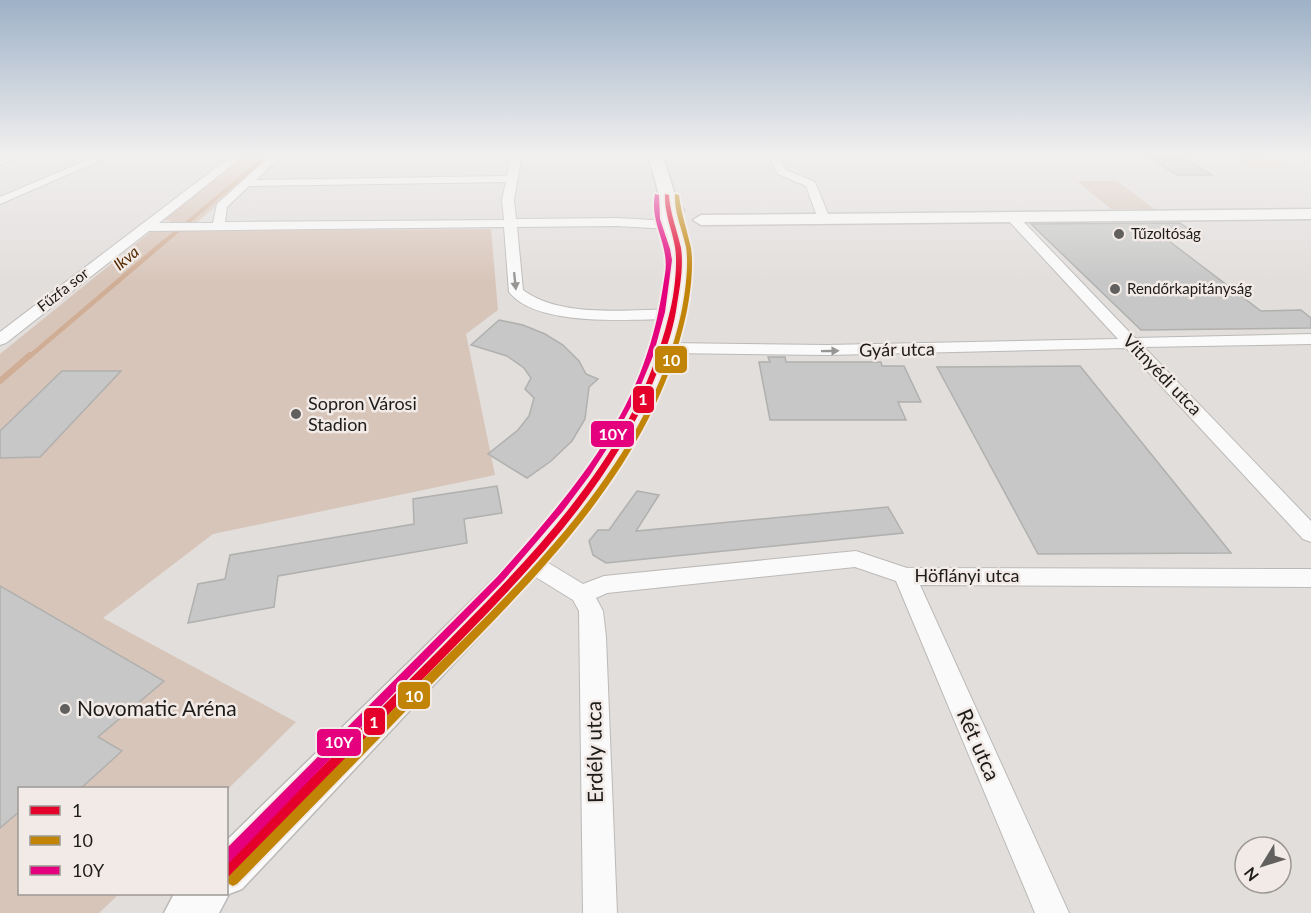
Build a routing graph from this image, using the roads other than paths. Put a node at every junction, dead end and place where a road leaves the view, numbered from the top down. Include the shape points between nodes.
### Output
1 (186, 197) edge
2 (231, 197) edge
3 (510, 197) edge
4 (668, 197) edge
5 (668, 197) edge
6 (816, 197) edge
7 (1311, 214) edge
8 (1012, 217) junction
9 (824, 219) junction
10 (509, 223) junction
11 (219, 224) junction
12 (688, 224) junction
13 (147, 227) junction
14 (674, 314) junction
15 (1311, 339) edge
16 (0, 340) edge
17 (1128, 341) junction
18 (666, 348) junction
19 (1311, 534) edge
20 (529, 562) junction
21 (906, 576) junction
22 (1311, 578) edge
23 (581, 594) junction
24 (228, 871) edge
25 (205, 895) edge
26 (187, 913) edge
27 (600, 913) edge
28 (1052, 913) edge

1 - 13 street, Fűzfa sor
2 - 11 street via 221,206
3 - 10 street
4 - 12 street
5 - 12 street
6 - 9 street
7 - 8 street
8 - 9 street
8 - 17 street, Vitnyédi utca
9 - 12 street
10 - 11 street
10 - 12 street
10 -> 14 street via 516,292 530,303 570,312
11 - 13 street
12 - 14 street
13 - 16 street, Fűzfa sor
14 - 18 street
15 - 17 street, Gyár utca
18 -> 17 street, Gyár utca via 904,350
17 - 19 street, Vitnyédi utca
18 - 20 street via 629,433
20 - 23 street
20 - 24 street
21 - 22 street, Höflányi utca
21 - 23 street, Höflányi utca via 856,559 604,585
21 - 28 street, Rét utca
23 - 27 street, Erdély utca via 591,611
25 - 26 street

